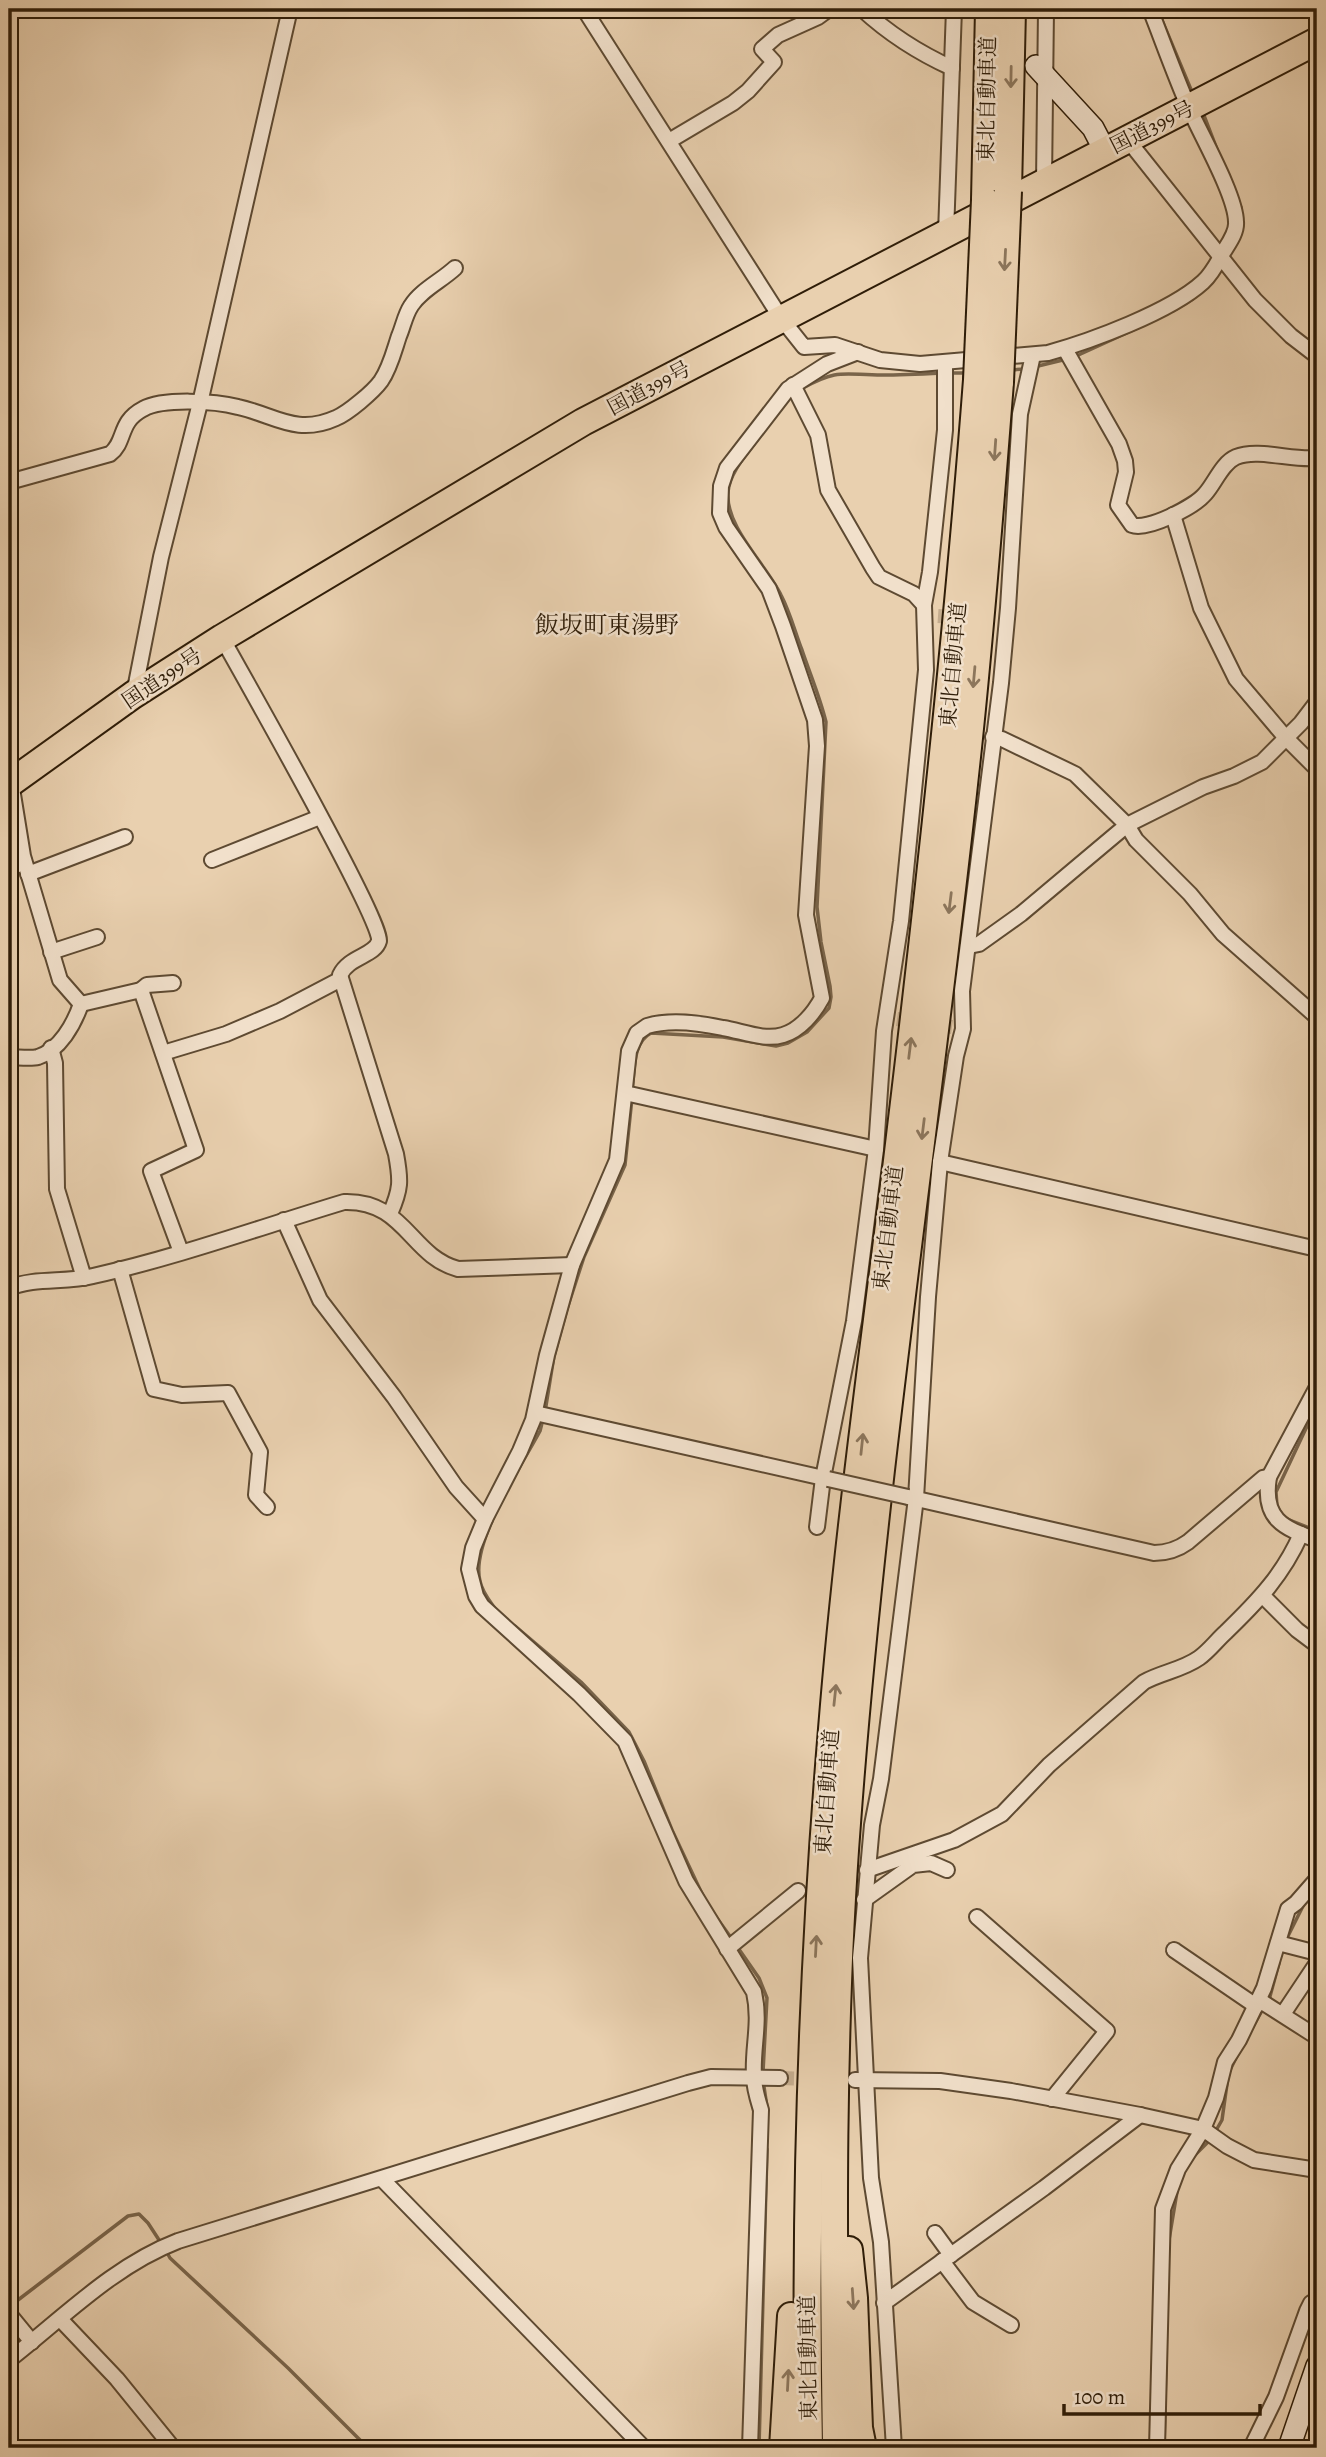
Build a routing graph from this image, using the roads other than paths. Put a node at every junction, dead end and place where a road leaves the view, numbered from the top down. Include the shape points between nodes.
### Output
1 (290, 9) edge
2 (584, 9) edge
3 (829, 9) edge
4 (862, 9) edge
5 (954, 9) edge
6 (989, 9) edge
7 (1012, 9) edge
8 (1046, 9) edge
9 (1150, 9) edge
10 (1317, 41) edge
11 (952, 68) junction
12 (1041, 70) junction
13 (1189, 108) junction
14 (669, 141) junction
15 (1116, 145) junction
16 (1044, 182) junction
17 (997, 196) junction
18 (946, 233) junction
19 (1224, 262) junction
20 (455, 268) dead end
21 (781, 318) junction
22 (858, 352) junction
23 (1068, 355) junction
24 (1317, 356) edge
25 (1031, 363) junction
26 (945, 369) junction
27 (989, 381) junction
28 (796, 391) junction
29 (200, 403) junction
30 (1317, 458) edge
31 (9, 482) edge
32 (1173, 515) junction
33 (929, 612) junction
34 (222, 638) junction
35 (133, 695) junction
36 (1317, 702) edge
37 (993, 737) junction
38 (1286, 738) junction
39 (1317, 769) edge
40 (10, 783) edge
41 (320, 817) junction
42 (1127, 825) junction
43 (125, 837) dead end
44 (212, 860) dead end
45 (26, 868) junction
46 (9, 870) edge
47 (97, 937) dead end
48 (969, 946) junction
49 (51, 952) junction
50 (341, 979) junction
51 (173, 982) dead end
52 (141, 990) junction
53 (81, 1004) junction
54 (1317, 1017) edge
55 (51, 1048) junction
56 (163, 1053) junction
57 (9, 1057) edge
58 (631, 1094) junction
59 (876, 1149) junction
60 (940, 1162) junction
61 (390, 1213) junction
62 (284, 1220) junction
63 (1317, 1249) edge
64 (181, 1252) junction
65 (572, 1265) junction
66 (120, 1269) junction
67 (85, 1278) junction
68 (9, 1288) edge
69 (1317, 1387) edge
70 (1313, 1405) edge
71 (542, 1414) junction
72 (1269, 1477) junction
73 (826, 1478) junction
74 (912, 1498) junction
75 (267, 1507) dead end
76 (485, 1519) junction
77 (817, 1527) dead end
78 (1301, 1534) junction
79 (1317, 1540) edge
80 (1263, 1596) junction
81 (1317, 1645) edge
82 (867, 1870) junction
83 (947, 1870) dead end
84 (1317, 1879) edge
85 (798, 1891) dead end
86 (864, 1900) junction
87 (977, 1917) dead end
88 (732, 1944) junction
89 (1283, 1944) junction
90 (1174, 1950) dead end
91 (1317, 1953) edge
92 (1317, 1963) edge
93 (1262, 2003) junction
94 (812, 2014) junction
95 (1283, 2014) junction
96 (1317, 2037) edge
97 (765, 2077) junction
98 (861, 2080) junction
99 (1052, 2099) junction
100 (833, 2109) junction
101 (1140, 2115) junction
102 (1211, 2134) junction
103 (1317, 2170) edge
104 (382, 2179) junction
105 (935, 2233) dead end
106 (947, 2258) junction
107 (1317, 2300) edge
108 (884, 2303) junction
109 (9, 2314) edge
110 (60, 2319) junction
111 (1011, 2325) dead end
112 (32, 2342) junction
113 (9, 2360) edge
114 (1317, 2366) edge
115 (1312, 2395) edge
116 (173, 2448) edge
117 (644, 2448) edge
118 (750, 2448) edge
119 (783, 2448) edge
120 (809, 2448) edge
121 (836, 2448) edge
122 (863, 2448) edge
123 (894, 2448) edge
124 (1157, 2448) edge
125 (1251, 2448) edge
126 (1289, 2448) edge

1 - 29 street
2 - 14 street
3 - 14 street via 778,35 762,49 774,62 748,91
4 - 11 street via 928,57
5 - 11 street
6 - 17 highway, 東北自動車道
7 -> 17 highway, 東北自動車道
8 - 12 street
9 - 13 street
10 - 13 highway, 国道399号
11 - 18 street
12 - 15 main road via 1093,128
12 - 16 street
13 - 15 highway, 国道399号
13 - 19 street via 1236,218
14 - 21 street
15 - 16 highway, 国道399号
15 - 19 street
16 - 18 highway, 国道399号
17 - 27 highway, 東北自動車道, bridge
18 - 21 highway, 国道399号
19 - 23 street via 1202,284 1173,302
19 - 24 street via 1255,300
20 - 29 street via 410,307 380,382 336,418 303,427 237,406
21 - 22 street via 804,347 835,345
21 - 34 highway, 国道399号 via 583,422
22 - 26 street via 880,360
22 - 28 street via 827,364
23 - 25 street
23 - 32 street via 1125,461 1121,510 1138,527
25 - 26 street
25 - 37 street via 1020,414 1001,620 1002,683
26 - 33 street via 946,430
94 -> 27 highway, 東北自動車道 via 832,1724 868,1383
27 -> 100 highway, 東北自動車道 via 965,777 870,1571 845,1848
28 - 33 street via 818,435 828,489 873,568 880,577 914,594
28 - 58 street via 780,398 727,468 719,499 726,527 772,596 815,719 806,915 822,998 798,1027 783,1035 698,1024 647,1026 629,1051
29 - 31 street via 155,403 131,417 117,449 110,454
29 - 35 street via 161,557
30 - 32 street via 1239,456 1230,460 1198,502
32 - 38 street via 1201,608 1236,679
33 - 59 street via 915,795
34 - 35 highway, 国道399号
34 - 41 street
35 - 40 highway, 国道399号
36 - 38 street
37 - 42 street via 1075,774
37 - 48 street
38 - 39 street
38 - 42 street via 1262,762
40 - 45 street
41 - 44 street
41 - 50 street via 380,937 375,949 349,962
42 - 48 street via 1020,914 979,944
42 - 54 street via 1223,934
43 - 45 street
45 - 46 street
45 - 49 street
47 - 49 street
48 - 60 street
49 - 53 street via 60,980
50 - 56 street via 226,1034
50 - 61 street via 396,1154 401,1178
51 - 52 street
52 - 53 street
52 - 56 street
53 - 55 street via 75,1021
55 - 57 street via 38,1057
55 - 67 street via 57,1189
56 - 64 street via 196,1150 151,1171
58 - 59 street
58 - 65 street via 617,1160
59 - 73 street
60 - 63 street
60 - 74 street
61 - 62 street via 344,1202
61 - 65 street via 444,1265 458,1269
62 - 64 street
62 - 76 street via 320,1300 456,1487
64 - 66 street
65 - 71 street via 547,1355
66 - 67 street
66 - 75 street via 154,1389 182,1395 228,1393 260,1452 256,1495
67 - 68 street
69 - 70 street
70 - 72 street
71 - 73 street
71 - 76 street
72 - 74 street via 1188,1542 1164,1553
72 - 78 street via 1271,1512
73 - 74 street, bridge
73 - 77 street
74 - 82 street
76 - 88 street via 469,1569 476,1596 490,1615 579,1693 625,1741 685,1881
78 - 79 street
78 - 80 street
80 - 81 street
80 - 82 street via 1199,1658 1144,1682 1108,1711 1002,1814 954,1840
82 - 86 street
83 - 86 street via 931,1863 913,1865
84 - 89 street via 1287,1909
85 - 88 street
86 - 98 street
87 - 99 street via 1107,2031
88 - 97 street via 754,1992
89 - 91 street
89 - 93 street
90 - 93 street
92 - 95 street
93 - 95 street
93 - 102 street via 1225,2062
119 -> 94 highway
94 - 120 highway, 東北自動車道
95 - 96 street
97 - 104 street via 711,2077 688,2083
97 - 118 street
98 - 99 street via 940,2081
98 - 108 street
99 - 101 street
100 - 121 highway, 東北自動車道
100 -> 122 highway via 854,2298
101 - 102 street
101 - 106 street
102 - 103 street via 1254,2160
102 - 124 street via 1178,2169 1163,2209
104 - 110 street via 151,2252
104 - 117 street
105 - 106 street
106 - 108 street
106 - 111 street via 973,2302
107 - 125 street via 1307,2311 1276,2397
108 - 123 street
109 - 112 street
110 - 112 street
110 - 116 street
112 - 113 street
114 - 115 main road
115 - 126 main road

